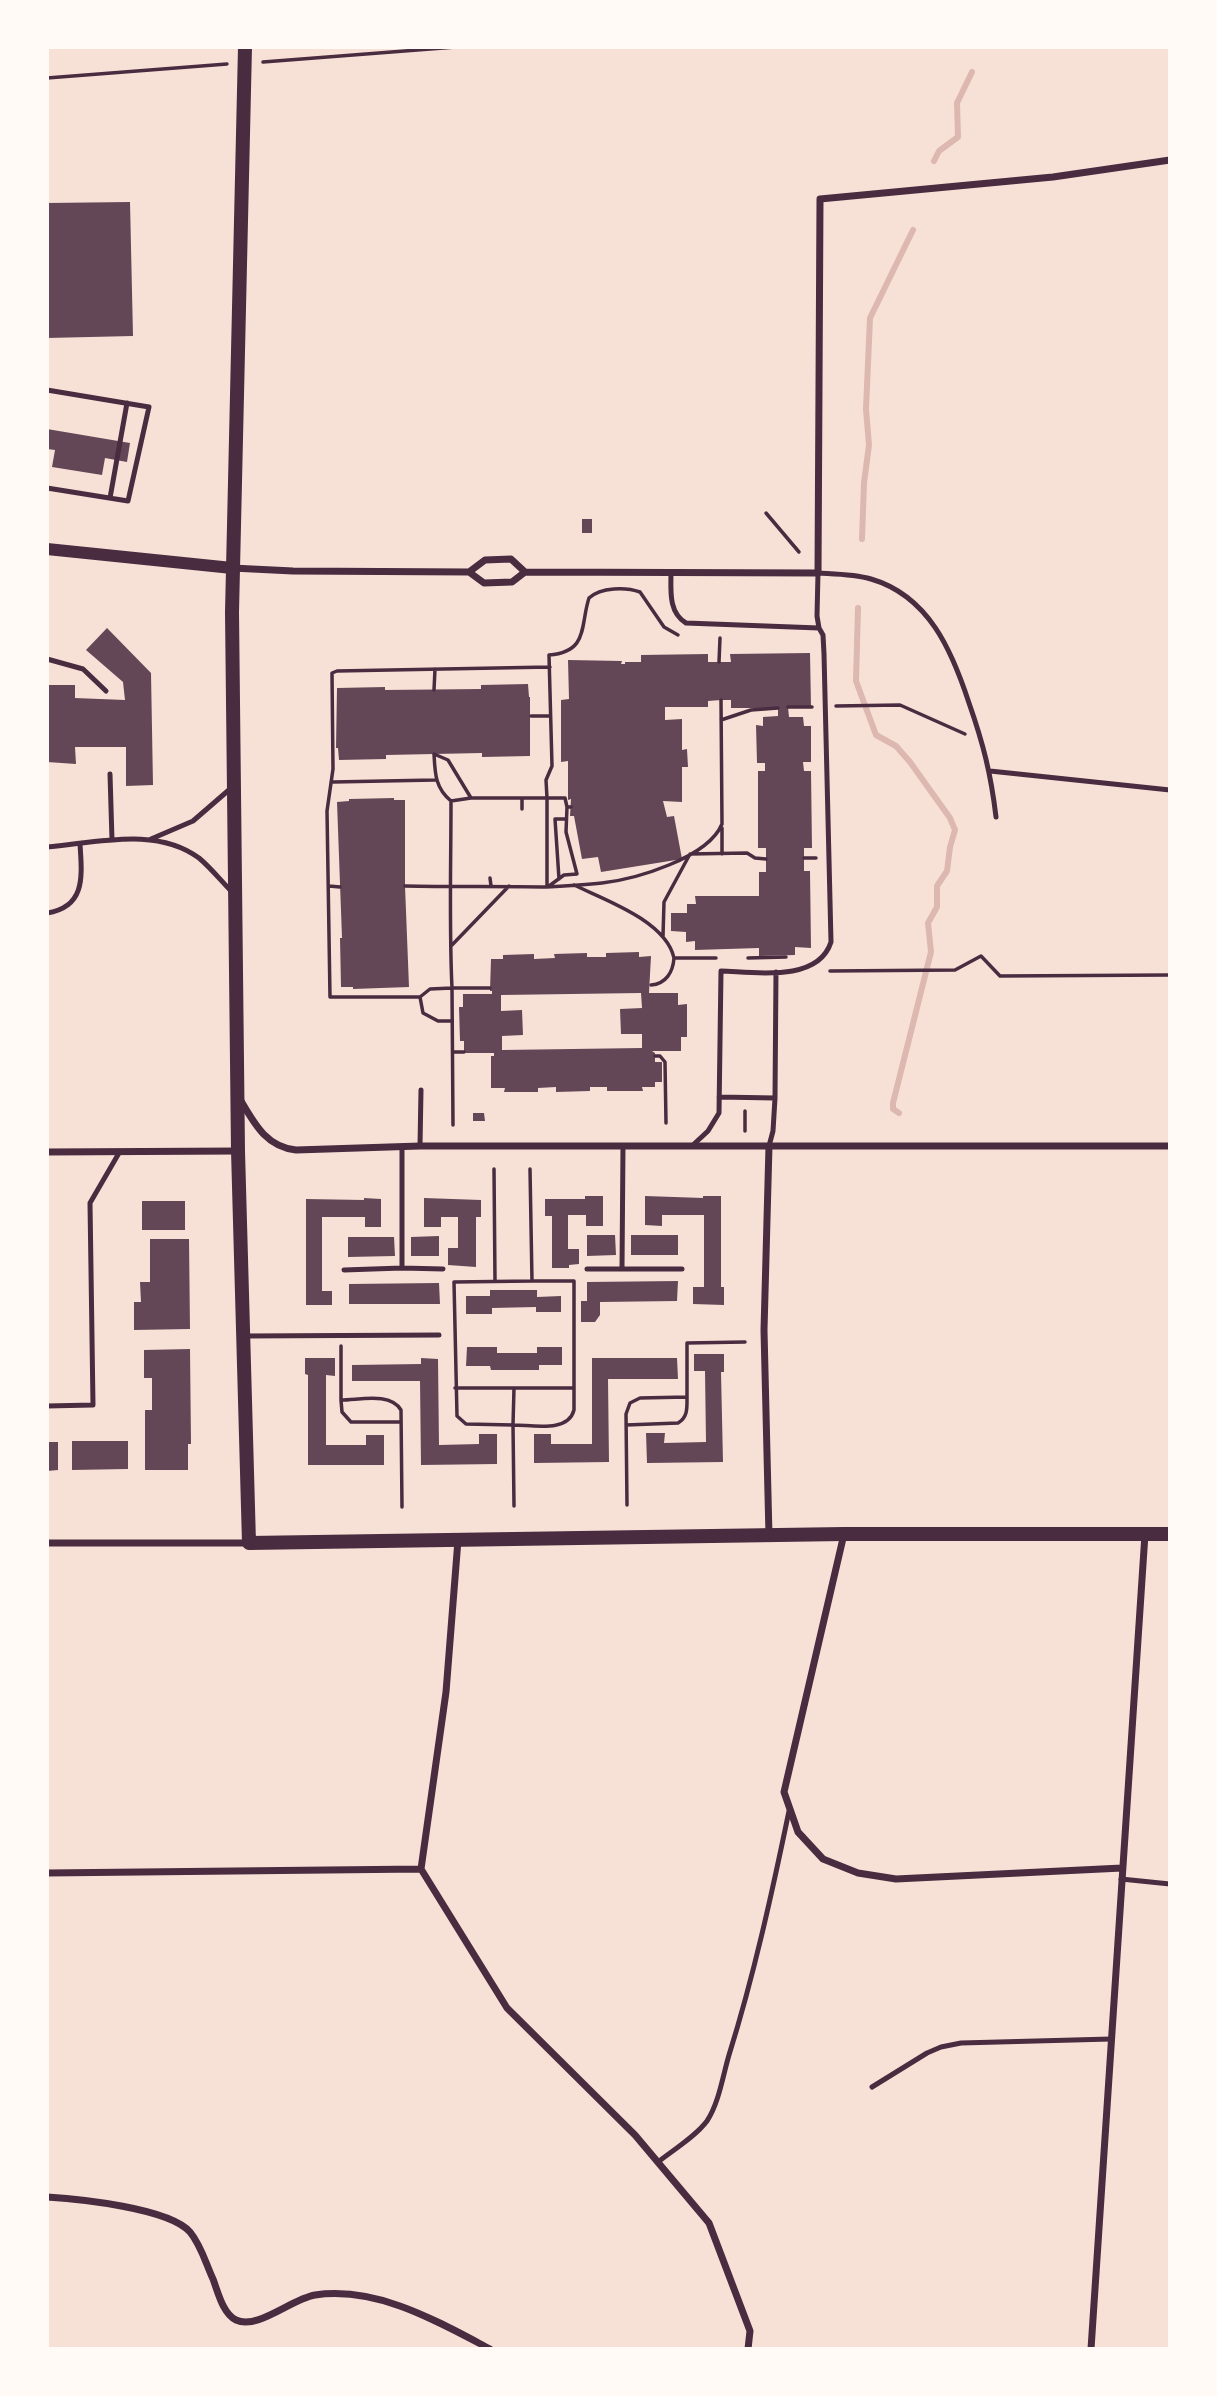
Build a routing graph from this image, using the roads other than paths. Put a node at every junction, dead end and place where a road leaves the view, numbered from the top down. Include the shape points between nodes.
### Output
1 (245, 47) edge
2 (1170, 160) edge
3 (47, 390) edge
4 (127, 403) junction
5 (47, 488) edge
6 (110, 498) junction
7 (47, 549) edge
8 (232, 568) junction
9 (469, 572) junction
10 (525, 572) junction
11 (671, 572) junction
12 (818, 573) junction
13 (819, 628) junction
14 (47, 659) edge
15 (106, 691) dead end
16 (990, 771) junction
17 (110, 774) dead end
18 (233, 787) junction
19 (1170, 790) edge
20 (996, 817) dead end
21 (150, 839) junction
22 (112, 840) junction
23 (80, 844) junction
24 (47, 847) edge
25 (235, 895) junction
26 (47, 913) edge
27 (776, 972) junction
28 (421, 1090) dead end
29 (237, 1095) junction
30 (719, 1097) junction
31 (775, 1098) junction
32 (693, 1145) junction
33 (420, 1146) junction
34 (623, 1146) junction
35 (769, 1146) junction
36 (1170, 1146) edge
37 (402, 1147) junction
38 (237, 1151) junction
39 (47, 1152) edge
40 (119, 1153) junction
41 (402, 1268) junction
42 (622, 1268) junction
43 (443, 1269) dead end
44 (587, 1269) dead end
45 (681, 1269) dead end
46 (344, 1270) dead end
47 (439, 1335) dead end
48 (243, 1336) junction
49 (47, 1406) edge
50 (844, 1534) junction
51 (1145, 1534) junction
52 (1170, 1534) edge
53 (769, 1536) junction
54 (458, 1540) junction
55 (47, 1543) edge
56 (249, 1543) junction
57 (790, 1808) junction
58 (1122, 1868) junction
59 (421, 1869) junction
60 (47, 1873) edge
61 (1121, 1879) junction
62 (1170, 1884) edge
63 (1111, 2039) junction
64 (872, 2087) dead end
65 (658, 2162) junction
66 (47, 2197) edge
67 (490, 2349) edge
68 (748, 2349) edge
69 (1091, 2349) edge

1 - 8 main road
2 - 12 street via 1053,177 820,199
3 - 4 lane
4 - 6 lane
4 - 6 lane via 149,407 128,501
5 - 6 lane
7 - 8 street
8 - 9 street
8 - 18 main road
9 - 10 street via 484,583 512,582
9 - 10 street via 485,560 511,559
10 - 11 street
11 - 12 street
11 - 13 lane via 673,606 686,623
12 - 13 lane
12 - 16 lane via 872,579 913,602 931,621 951,652
13 - 27 lane via 826,706 831,942 814,964
14 - 15 lane via 83,668
16 - 19 lane
16 - 20 lane
17 - 22 lane
18 - 21 lane via 193,821
18 - 25 main road
21 - 22 lane
21 - 25 lane via 193,854
22 - 23 lane
23 - 24 lane
23 - 26 lane via 75,898 63,910
25 - 29 main road
27 - 30 lane via 721,971
27 - 31 lane
28 - 33 lane
29 - 37 street via 257,1129 287,1149
29 - 38 main road
30 - 31 lane
30 - 32 lane via 716,1120
31 - 35 lane
32 - 34 street
32 - 35 street
33 - 34 street
33 - 37 street
34 - 42 lane
35 - 36 street
35 - 53 street via 764,1330
37 - 41 lane
38 - 40 street
38 - 48 main road
39 - 40 street
40 - 49 lane via 90,1203 93,1405
41 - 43 lane
41 - 46 lane
42 - 44 lane
42 - 45 lane
47 - 48 lane
48 - 56 main road
50 - 51 main road
50 - 53 main road
50 - 57 street via 784,1792
51 - 52 main road
51 - 58 street
53 - 54 main road
54 - 56 main road
54 - 59 street via 446,1692
55 - 56 street
57 - 58 street via 798,1832 823,1859 858,1873 896,1879
57 - 65 lane via 769,1908 713,2106 699,2129
58 - 61 street
59 - 60 street
59 - 65 street via 507,2008
61 - 62 lane
61 - 63 street
63 - 64 lane via 941,2047
63 - 69 street
65 - 68 street via 709,2223 750,2331
66 - 67 street via 177,2221 190,2231 225,2308 236,2320 258,2321 297,2300 338,2294 405,2308

